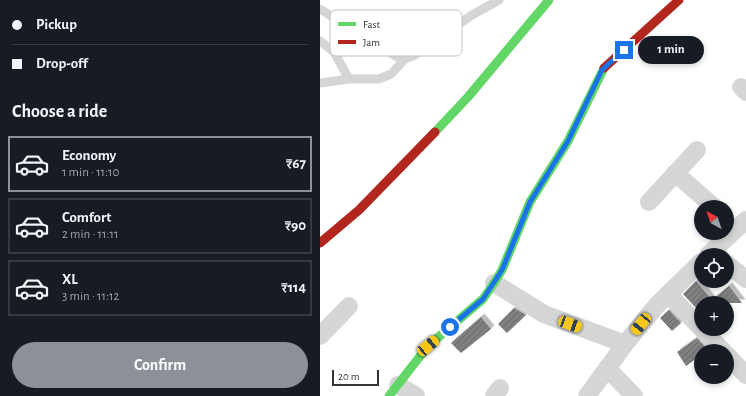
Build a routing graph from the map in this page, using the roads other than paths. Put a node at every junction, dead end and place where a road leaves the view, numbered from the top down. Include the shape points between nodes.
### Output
1 (499, 0) edge
2 (550, 0) edge
3 (678, 0) edge
4 (320, 9) edge
5 (330, 15) edge
6 (462, 23) edge
7 (320, 42) edge
8 (330, 49) edge
9 (336, 56) edge
10 (397, 56) edge
11 (411, 56) edge
12 (405, 59) junction
13 (349, 79) junction
14 (320, 83) edge
15 (697, 150) dead end
16 (675, 174) junction
17 (706, 200) edge
18 (649, 202) dead end
19 (737, 222) edge
20 (320, 243) edge
21 (716, 248) edge
22 (694, 270) edge
23 (734, 270) edge
24 (746, 279) edge
25 (494, 283) junction
26 (668, 294) junction
27 (349, 306) dead end
28 (694, 320) edge
29 (320, 336) edge
30 (709, 336) edge
31 (625, 344) junction
32 (717, 344) edge
33 (734, 362) edge
34 (607, 368) junction
35 (746, 375) edge
36 (394, 390) edge
37 (416, 396) edge
38 (587, 396) edge
39 (634, 396) edge

1 - 6 lane
2 - 20 street via 428,140 359,210
3 - 25 street via 602,70 568,141 530,202 502,270
4 - 5 lane
7 - 8 lane
9 - 13 lane
10 - 12 lane
11 - 12 lane
12 - 13 lane via 386,77
13 - 14 lane
15 - 16 street
16 - 17 street
16 - 18 street
19 - 21 street
22 - 26 street
23 - 24 street
25 - 31 street via 544,314
25 - 36 street via 483,299 428,346
26 - 28 street
26 - 31 street
27 - 29 street
30 - 32 street
31 - 34 street
33 - 35 street
34 - 38 street
34 - 39 street
36 - 37 street

